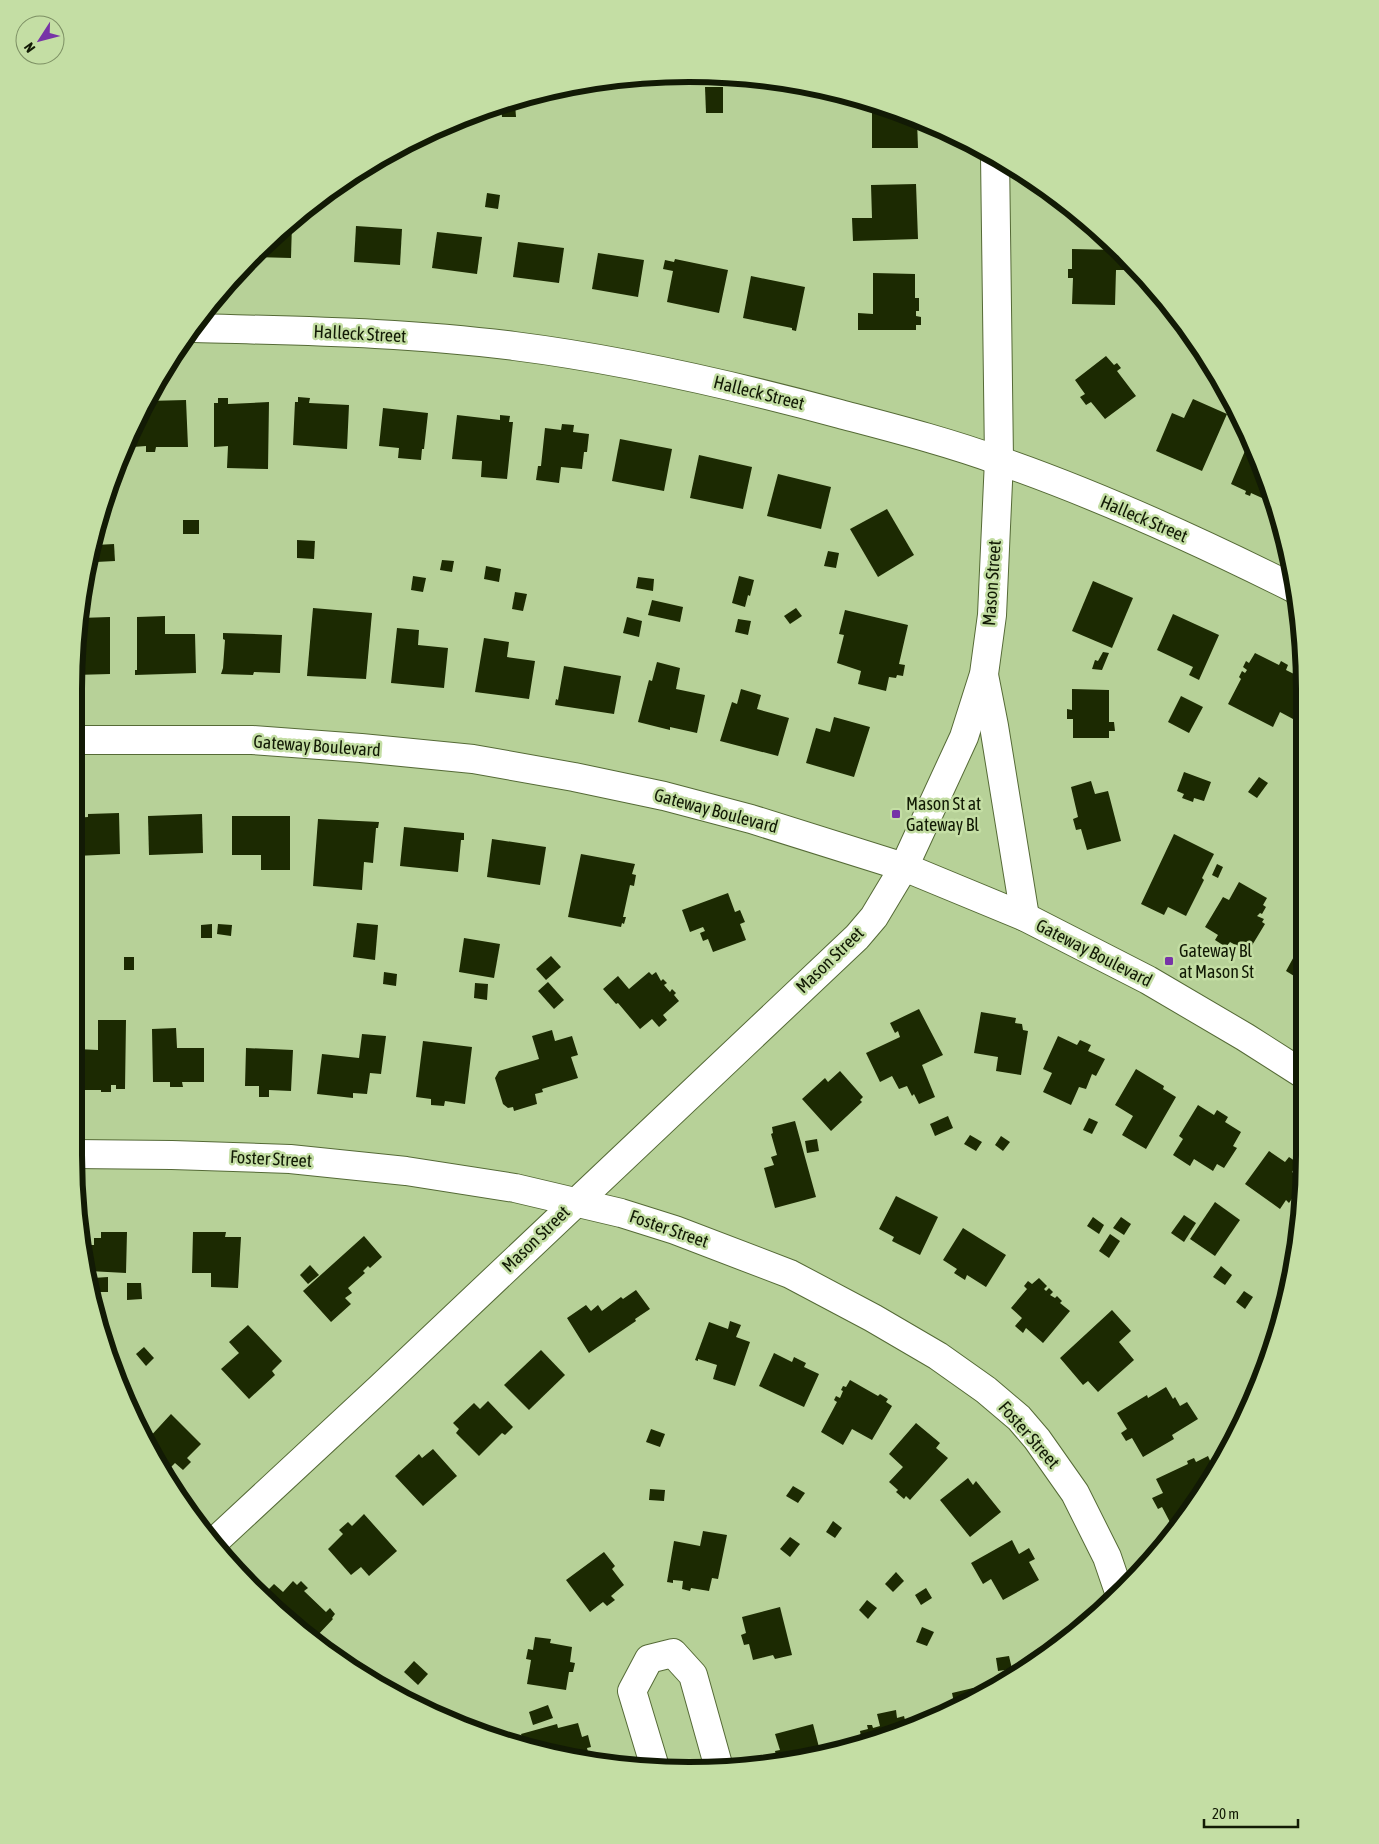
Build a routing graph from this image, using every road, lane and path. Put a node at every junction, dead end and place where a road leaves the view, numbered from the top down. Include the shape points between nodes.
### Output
1 (995, 165) edge
2 (202, 328) edge
3 (999, 460) junction
4 (1287, 586) edge
5 (984, 674) junction
6 (82, 740) edge
7 (904, 867) junction
8 (1024, 917) junction
9 (1296, 1070) edge
10 (82, 1154) edge
11 (574, 1203) junction
12 (218, 1537) edge
13 (1117, 1586) edge
14 (653, 1760) edge
15 (717, 1761) edge

1 - 3 street, Mason Street
2 - 3 street, Halleck Street via 383,333 599,358 750,389
3 - 4 street, Halleck Street via 1130,512
3 - 5 street, Mason Street via 992,615
5 - 7 street, Mason Street via 964,737
5 - 8 street
6 - 7 street, Gateway Boulevard via 252,740 473,759 664,796 751,819
7 - 8 street, Gateway Boulevard
7 - 11 street, Mason Street via 874,917 857,937
8 - 9 street, Gateway Boulevard via 1148,980
10 - 11 street, Foster Street via 290,1158 515,1188
11 - 12 street, Mason Street
11 - 13 street, Foster Street via 675,1230 790,1274 930,1351 986,1390 1037,1438 1075,1493 1107,1557
14 - 15 street via 632,1691 649,1659 673,1653 693,1675

